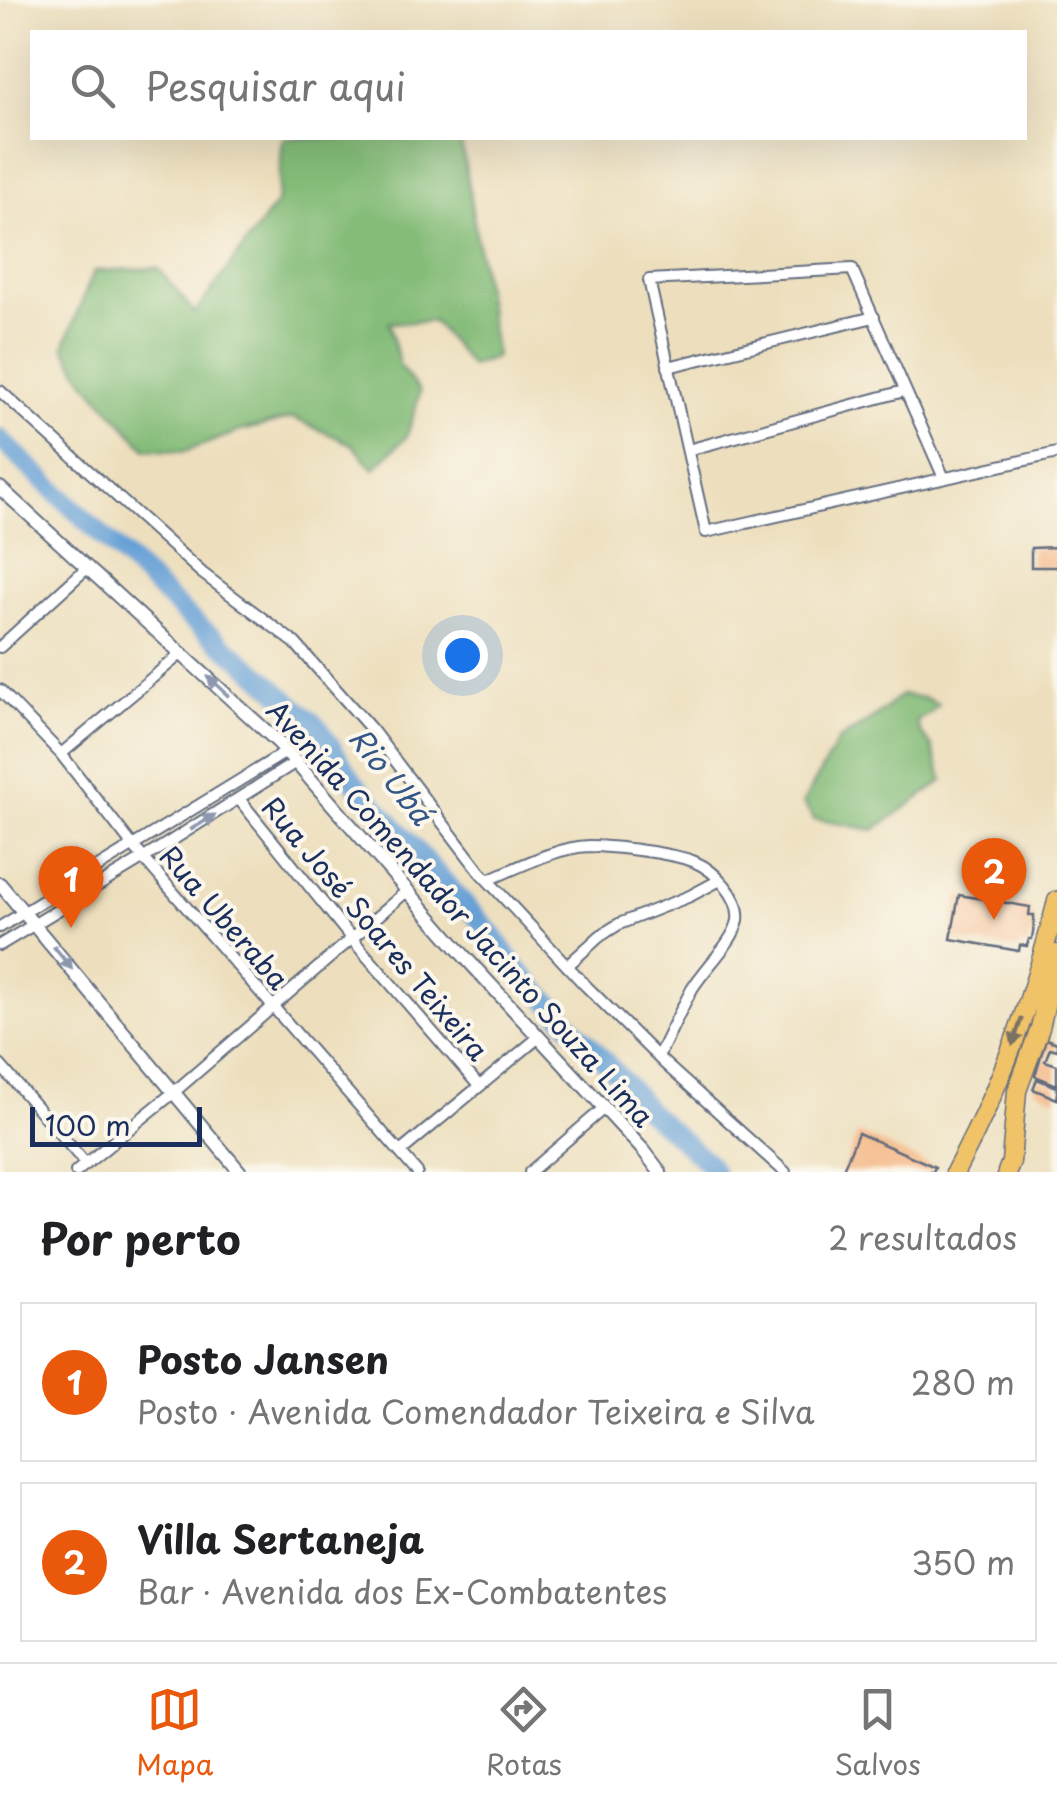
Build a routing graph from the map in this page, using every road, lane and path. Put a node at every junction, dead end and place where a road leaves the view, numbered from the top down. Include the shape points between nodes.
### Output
1 (874, 318) junction
2 (668, 367) junction
3 (0, 391) edge
4 (904, 391) junction
5 (688, 450) junction
6 (1057, 453) edge
7 (944, 478) junction
8 (0, 488) edge
9 (88, 568) junction
10 (0, 647) edge
11 (182, 654) junction
12 (0, 690) edge
13 (62, 754) junction
14 (291, 757) junction
15 (239, 799) junction
16 (134, 846) junction
17 (144, 858) junction
18 (488, 880) junction
19 (720, 880) junction
20 (0, 884) edge
21 (408, 890) junction
22 (1056, 903) edge
23 (24, 912) junction
24 (34, 924) junction
25 (0, 927) edge
26 (352, 938) junction
27 (0, 945) edge
28 (1056, 959) edge
29 (568, 966) junction
30 (273, 1006) junction
31 (539, 1037) junction
32 (658, 1058) junction
33 (3, 1073) edge
34 (479, 1086) junction
35 (173, 1093) junction
36 (604, 1108) junction
37 (974, 1136) junction
38 (400, 1152) junction
39 (86, 1164) junction
40 (964, 1167) edge
41 (1009, 1167) edge
42 (533, 1171) edge
43 (76, 1172) edge
44 (240, 1172) edge
45 (417, 1172) edge
46 (660, 1172) edge
47 (785, 1172) edge

1 - 2 street
1 - 2 street via 852,269 649,280
1 - 4 street
2 - 5 street
3 - 18 street via 202,572 295,644 372,730
4 - 5 street
4 - 7 street
5 - 7 street via 706,532
6 - 7 street
8 - 9 street, Avenida Comendador Jacinto Souza Lima
9 - 10 street
9 - 11 street, Avenida Comendador Jacinto Souza Lima
11 - 13 street
14 -> 11 street, Avenida Comendador Jacinto Souza Lima
12 - 13 street, Rua Uberaba
13 - 16 street, Rua Uberaba
14 - 15 street
14 - 16 street
14 - 21 street, Avenida Comendador Jacinto Souza Lima
17 -> 15 street
15 - 26 street, Rua José Soares Teixeira
16 - 17 street, Rua Uberaba
16 - 23 street
17 - 24 street
17 - 30 street, Rua Uberaba
18 - 19 street via 587,846 695,862
18 - 29 street
19 - 29 street via 619,924
19 - 32 street via 735,900 734,934 693,988
20 - 23 street
21 - 26 street
21 - 31 street, Avenida Comendador Jacinto Souza Lima
22 - 28 main road
22 -> 37 main road via 1016,1037
23 - 24 street
23 - 25 street
24 - 27 street
24 -> 35 street
26 - 30 street
26 - 34 street, Rua José Soares Teixeira
28 - 41 main road via 1017,1091
29 - 32 street
30 - 35 street
30 - 38 street, Rua Uberaba
31 - 34 street
31 - 36 street, Avenida Comendador Jacinto Souza Lima
32 - 47 street
33 - 39 street
34 - 38 street
35 - 39 street
35 - 44 street
36 - 42 street
36 - 46 street, Avenida Comendador Jacinto Souza Lima
37 - 40 main road
37 - 41 main road via 1001,1138
38 - 45 street, Rua Uberaba
39 - 43 street

